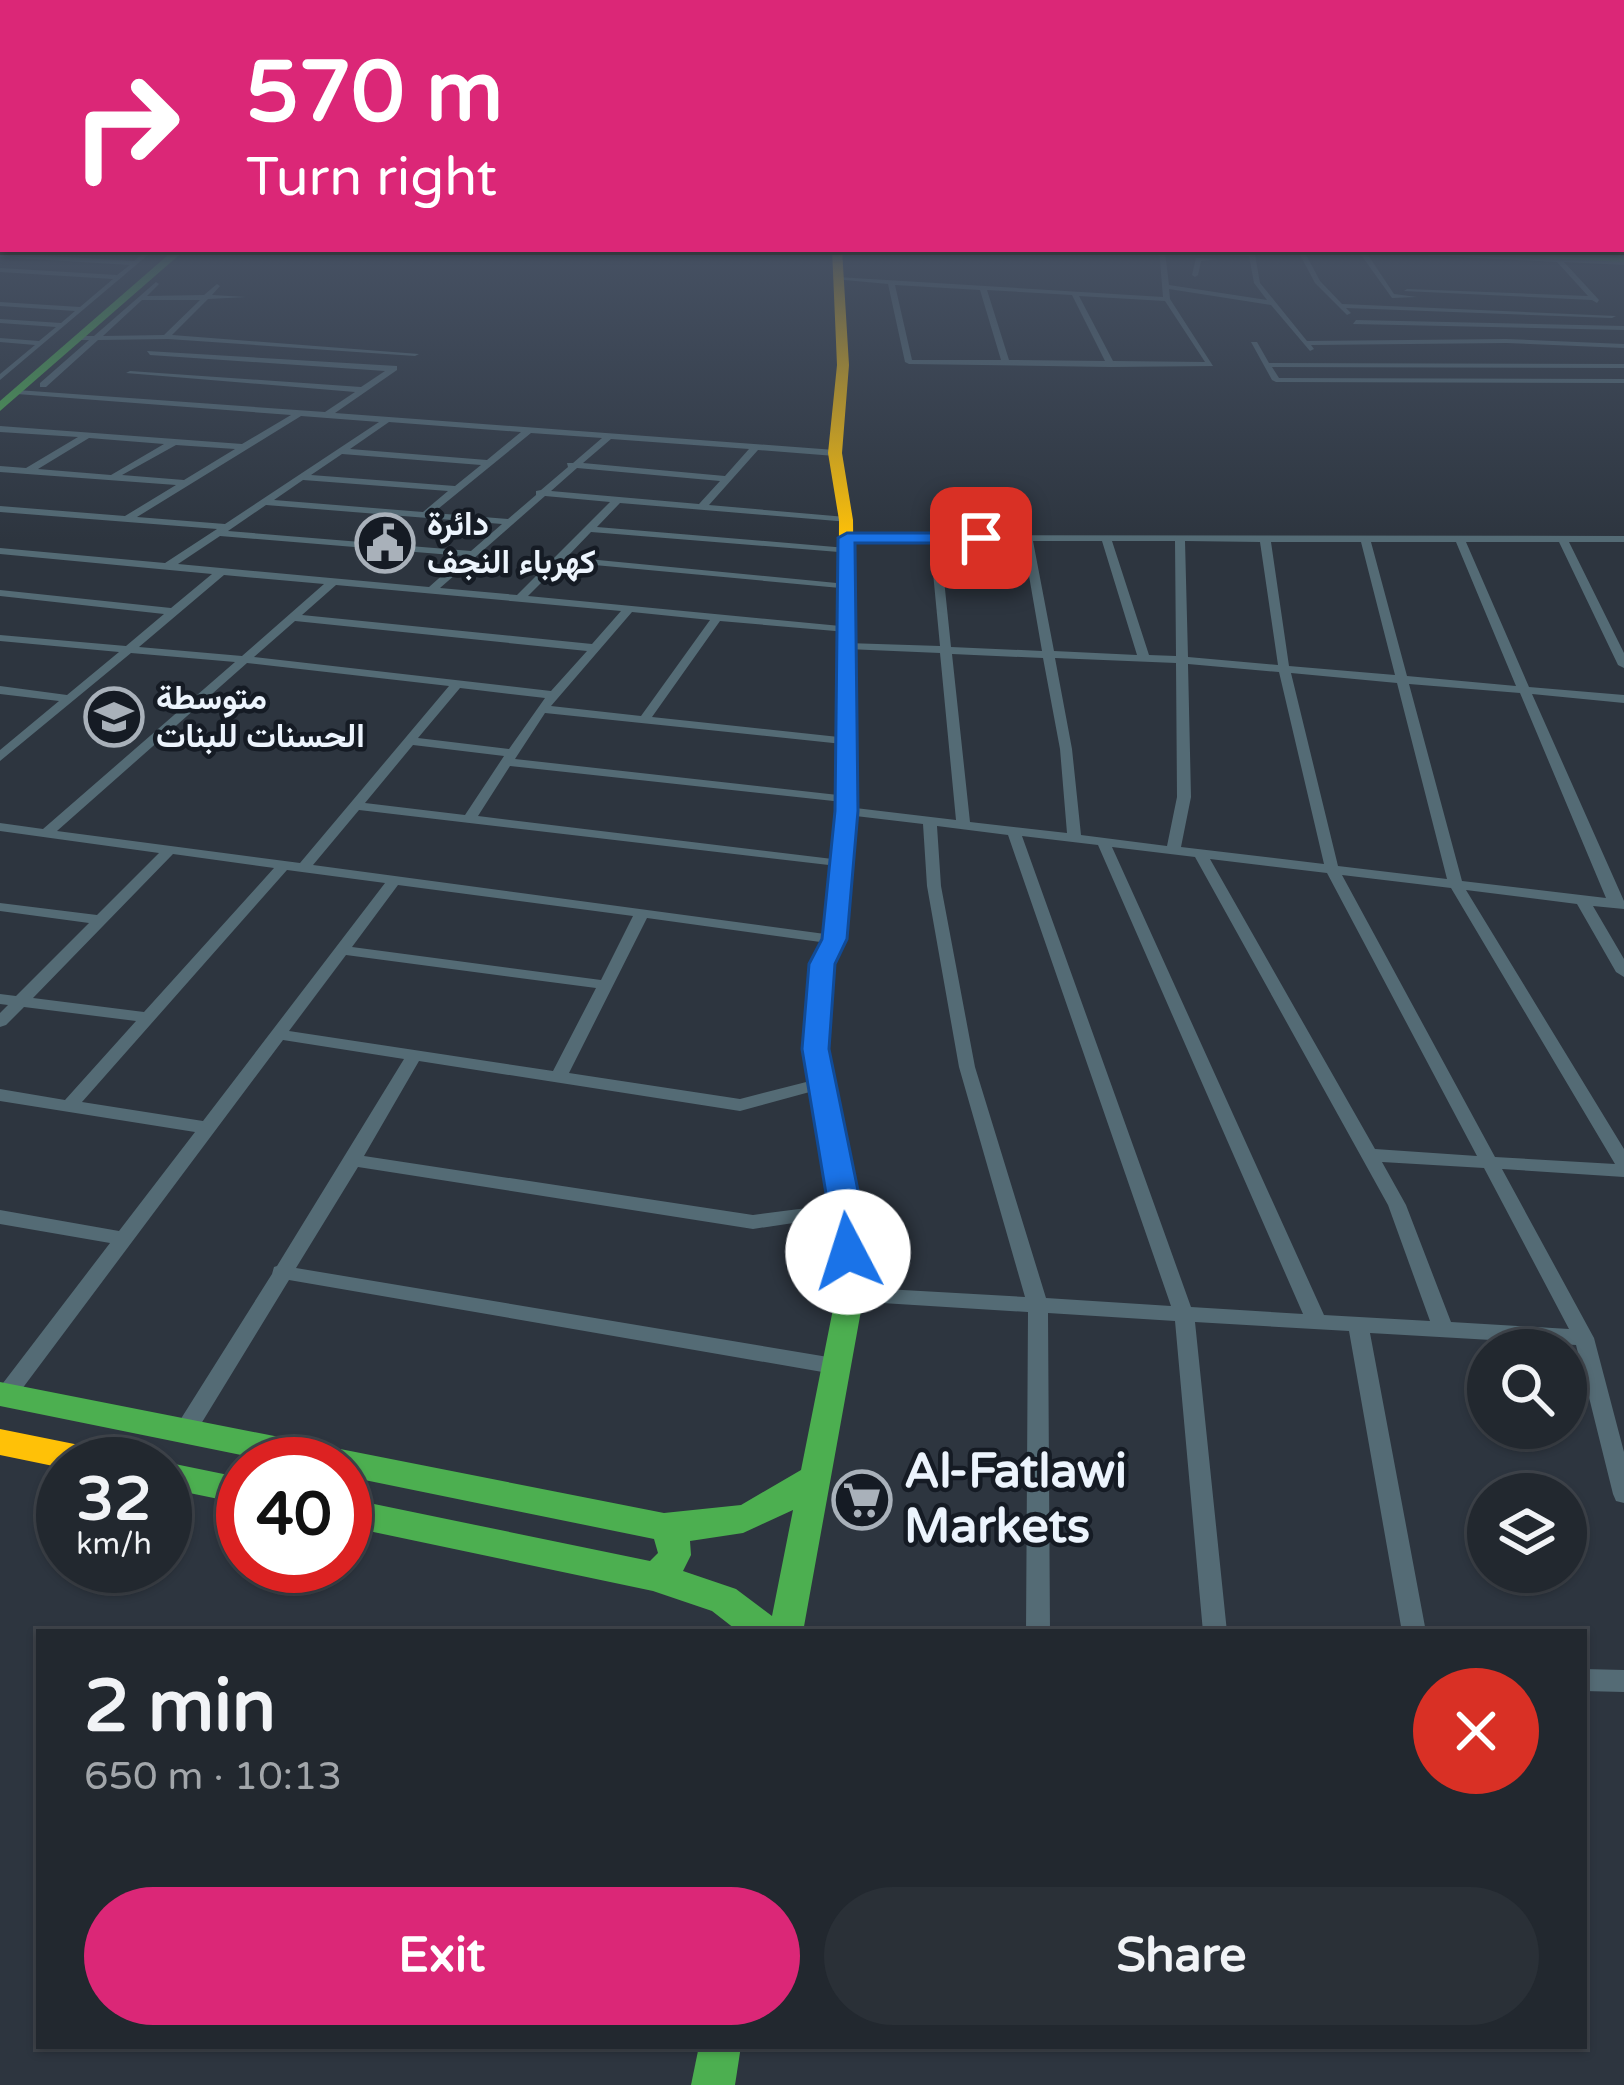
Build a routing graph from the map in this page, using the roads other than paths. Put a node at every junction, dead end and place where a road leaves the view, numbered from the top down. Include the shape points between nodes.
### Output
1 (38, 345) edge
2 (53, 345) edge
3 (62, 345) edge
4 (71, 345) edge
5 (158, 345) edge
6 (295, 345) edge
7 (842, 345) edge
8 (902, 345) edge
9 (1000, 345) edge
10 (1101, 345) edge
11 (1198, 345) edge
12 (1255, 345) edge
13 (1308, 345) edge
14 (1510, 345) edge
15 (150, 353) junction
16 (0, 356) edge
17 (24, 358) junction
18 (1006, 364) junction
19 (1527, 364) junction
20 (1111, 365) junction
21 (1268, 365) junction
22 (1624, 365) edge
23 (1320, 366) junction
24 (392, 369) junction
25 (130, 374) junction
26 (1624, 381) edge
27 (44, 385) dead end
28 (3, 387) edge
29 (362, 390) junction
30 (104, 399) junction
31 (298, 414) junction
32 (326, 416) junction
33 (386, 421) junction
34 (0, 430) edge
35 (528, 431) junction
36 (87, 436) junction
37 (607, 437) junction
38 (174, 442) junction
39 (243, 447) junction
40 (754, 448) junction
41 (337, 451) junction
42 (835, 454) junction
43 (488, 464) junction
44 (570, 465) junction
45 (0, 469) edge
46 (28, 471) junction
47 (112, 477) junction
48 (299, 477) junction
49 (726, 479) junction
50 (185, 483) junction
51 (456, 490) junction
52 (538, 493) junction
53 (618, 500) junction
54 (262, 502) junction
55 (702, 507) junction
56 (0, 509) edge
57 (425, 515) junction
58 (127, 519) junction
59 (507, 522) junction
60 (589, 529) junction
61 (221, 530) junction
62 (846, 536) junction
63 (935, 538) junction
64 (1028, 538) junction
65 (1106, 538) junction
66 (1180, 538) junction
67 (1264, 538) junction
68 (1365, 538) junction
69 (1459, 538) junction
70 (1563, 538) junction
71 (1624, 538) edge
72 (0, 551) edge
73 (472, 554) junction
74 (559, 559) junction
75 (168, 566) junction
76 (223, 571) junction
77 (334, 581) junction
78 (847, 587) junction
79 (432, 590) junction
80 (3, 596) edge
81 (520, 598) junction
82 (630, 608) junction
83 (176, 612) junction
84 (718, 616) junction
85 (291, 617) junction
86 (0, 638) edge
87 (847, 638) junction
88 (596, 648) junction
89 (130, 650) junction
90 (947, 650) junction
91 (1048, 654) junction
92 (1144, 658) junction
93 (241, 659) junction
94 (1182, 660) junction
95 (1624, 665) edge
96 (1284, 669) junction
97 (1402, 678) junction
98 (457, 684) junction
99 (0, 690) edge
100 (1525, 691) junction
101 (554, 695) junction
102 (70, 699) junction
103 (1624, 699) edge
104 (542, 709) junction
105 (644, 720) junction
106 (409, 741) junction
107 (848, 742) junction
108 (0, 758) edge
109 (510, 758) junction
110 (357, 806) junction
111 (847, 806) junction
112 (470, 819) junction
113 (930, 821) junction
114 (963, 825) junction
115 (0, 827) edge
116 (1014, 832) junction
117 (46, 833) junction
118 (1074, 839) junction
119 (1103, 842) junction
120 (170, 850) junction
121 (1173, 851) junction
122 (1200, 854) junction
123 (842, 864) junction
124 (284, 865) junction
125 (304, 867) junction
126 (1333, 870) junction
127 (395, 879) junction
128 (1456, 885) junction
129 (1582, 900) junction
130 (1620, 905) edge
131 (0, 907) edge
132 (643, 912) junction
133 (101, 920) junction
134 (835, 939) junction
135 (342, 950) junction
136 (1624, 972) edge
137 (606, 985) junction
138 (0, 999) edge
139 (19, 1002) junction
140 (147, 1017) junction
141 (0, 1022) edge
142 (278, 1034) junction
143 (416, 1054) junction
144 (559, 1076) junction
145 (822, 1082) junction
146 (0, 1095) edge
147 (69, 1106) junction
148 (208, 1128) junction
149 (1370, 1155) junction
150 (356, 1161) junction
151 (1490, 1162) junction
152 (1624, 1167) edge
153 (847, 1210) junction
154 (0, 1217) edge
155 (124, 1239) junction
156 (281, 1272) junction
157 (850, 1294) junction
158 (1038, 1306) junction
159 (1184, 1314) junction
160 (1317, 1322) junction
161 (1358, 1324) junction
162 (1443, 1329) junction
163 (1579, 1329) edge
164 (1467, 1331) edge
165 (1587, 1350) edge
166 (834, 1366) junction
167 (3, 1394) edge
168 (185, 1431) junction
169 (0, 1442) edge
170 (36, 1449) edge
171 (812, 1479) junction
172 (1624, 1494) edge
173 (372, 1519) edge
174 (664, 1527) junction
175 (653, 1576) junction
176 (761, 1629) edge
177 (787, 1629) edge
178 (1038, 1629) edge
179 (1215, 1629) edge
180 (1413, 1629) edge
181 (1587, 1680) edge
182 (1624, 1681) edge
183 (719, 2049) edge
184 (713, 2085) edge

1 - 17 street
2 - 28 main road
3 - 28 main road
4 - 27 street
5 - 15 street
6 - 24 street via 415,353
7 - 42 main road
8 - 18 street via 905,360
9 - 18 street
10 - 20 street
11 - 20 street via 1210,364
12 - 21 street
13 - 23 street
14 - 19 street
15 - 24 street
15 - 25 street
16 - 17 street
17 - 28 street
18 - 20 street
19 - 22 street
19 - 23 street
21 - 23 street
21 - 26 street via 1276,380
24 - 29 street
25 - 29 street
25 - 30 street
28 - 30 street
29 - 32 street
30 - 31 street
31 - 32 street
31 - 39 street
32 - 33 street
33 - 35 street
33 - 41 street
34 - 36 street
35 - 37 street
35 - 43 street
36 - 38 street
36 - 46 street
37 - 40 street
37 - 44 street
38 - 39 street
38 - 47 street
39 - 50 street
40 - 42 street
40 - 49 street
41 - 43 street
41 - 48 street
42 - 62 main road
43 - 51 street
44 - 49 street
44 - 52 street
45 - 46 street
46 - 47 street
47 - 50 street
48 - 51 street
48 - 54 street
49 - 55 street
50 - 58 street
51 - 57 street
52 - 53 street
52 - 59 street
53 - 55 street
53 - 60 street
54 - 57 street
54 - 61 street
55 - 62 street
56 - 58 street
57 - 59 street
58 - 61 street
59 - 73 street
60 - 62 street
60 - 74 street
61 - 73 street
61 - 75 street
62 - 63 street
62 - 78 main road
63 - 64 street
63 - 90 street
64 - 65 street
64 - 91 street
65 - 66 street
65 - 92 street
66 - 67 street
66 - 94 street
67 - 68 street
67 - 96 street
68 - 69 street
68 - 97 street
69 - 70 street
69 - 100 street
70 - 71 street
70 - 95 street
72 - 75 street
73 - 79 street
74 - 78 street
74 - 81 street
75 - 76 street
76 - 77 street
76 - 83 street
77 - 79 street
77 - 85 street
78 - 87 main road
79 - 81 street
80 - 83 street
81 - 82 street
82 - 84 street
82 - 88 street
83 - 89 street
84 - 87 street
84 - 105 street
85 - 88 street
85 - 93 street
86 - 89 street
87 - 90 street
87 - 107 main road
88 - 101 street
89 - 93 street
89 - 102 street
90 - 91 street
90 - 114 street
91 - 92 street
91 - 118 street
92 - 94 street
93 - 98 street
93 - 117 street
94 - 96 street
94 - 121 street via 1184,797
96 - 97 street
96 - 126 street
97 - 100 street
97 - 128 street
98 - 101 street
98 - 106 street
99 - 102 street
100 - 103 street
100 - 130 street
101 - 104 street
102 - 108 street
104 - 105 street
104 - 109 street
105 - 107 street
106 - 109 street
106 - 110 street
107 - 111 main road
109 - 111 street
109 - 112 street
110 - 112 street
110 - 125 street
111 - 113 street
111 - 123 main road
112 - 123 street
113 - 114 street
113 - 158 street via 968,1067
114 - 116 street
115 - 117 street
116 - 118 street
116 - 159 street
117 - 120 street
118 - 119 street
119 - 121 street
119 - 160 street
120 - 124 street
120 - 133 street
121 - 122 street
122 - 126 street
122 - 149 street
123 - 134 main road
124 - 125 street
124 - 140 street
125 - 127 street
126 - 128 street
126 - 151 street
127 - 132 street
127 - 135 street
128 - 129 street
128 - 152 street
129 - 130 street
129 - 136 street
131 - 133 street
132 - 134 street
132 - 137 street
133 - 139 street
134 - 145 main road via 822,964
135 - 137 street
135 - 142 street
137 - 144 street
138 - 139 street
139 - 140 street
139 - 141 street
140 - 147 street
142 - 143 street
142 - 148 street
143 - 144 street
143 - 150 street
144 - 145 street via 740,1105
145 - 153 main road
146 - 147 street
147 - 148 street
148 - 155 street
149 - 151 street
149 - 162 street
150 - 153 street via 753,1222
150 - 156 street
151 - 152 street
151 - 163 street
153 - 157 main road
154 - 155 street
155 - 167 street
156 - 166 street
156 - 168 street
157 - 158 street
157 - 166 main road
158 - 159 street
158 - 178 street
159 - 160 street
159 - 179 street
160 - 161 street
161 - 162 street
161 - 180 street
162 - 164 street
165 - 172 street
166 - 171 main road
167 - 168 main road
168 - 174 main road
169 - 170 main road
171 - 174 main road via 770,1513 727,1528
171 - 177 main road
173 - 175 main road
174 - 175 main road via 678,1552
175 - 176 main road via 724,1600
181 - 182 street
183 - 184 main road

